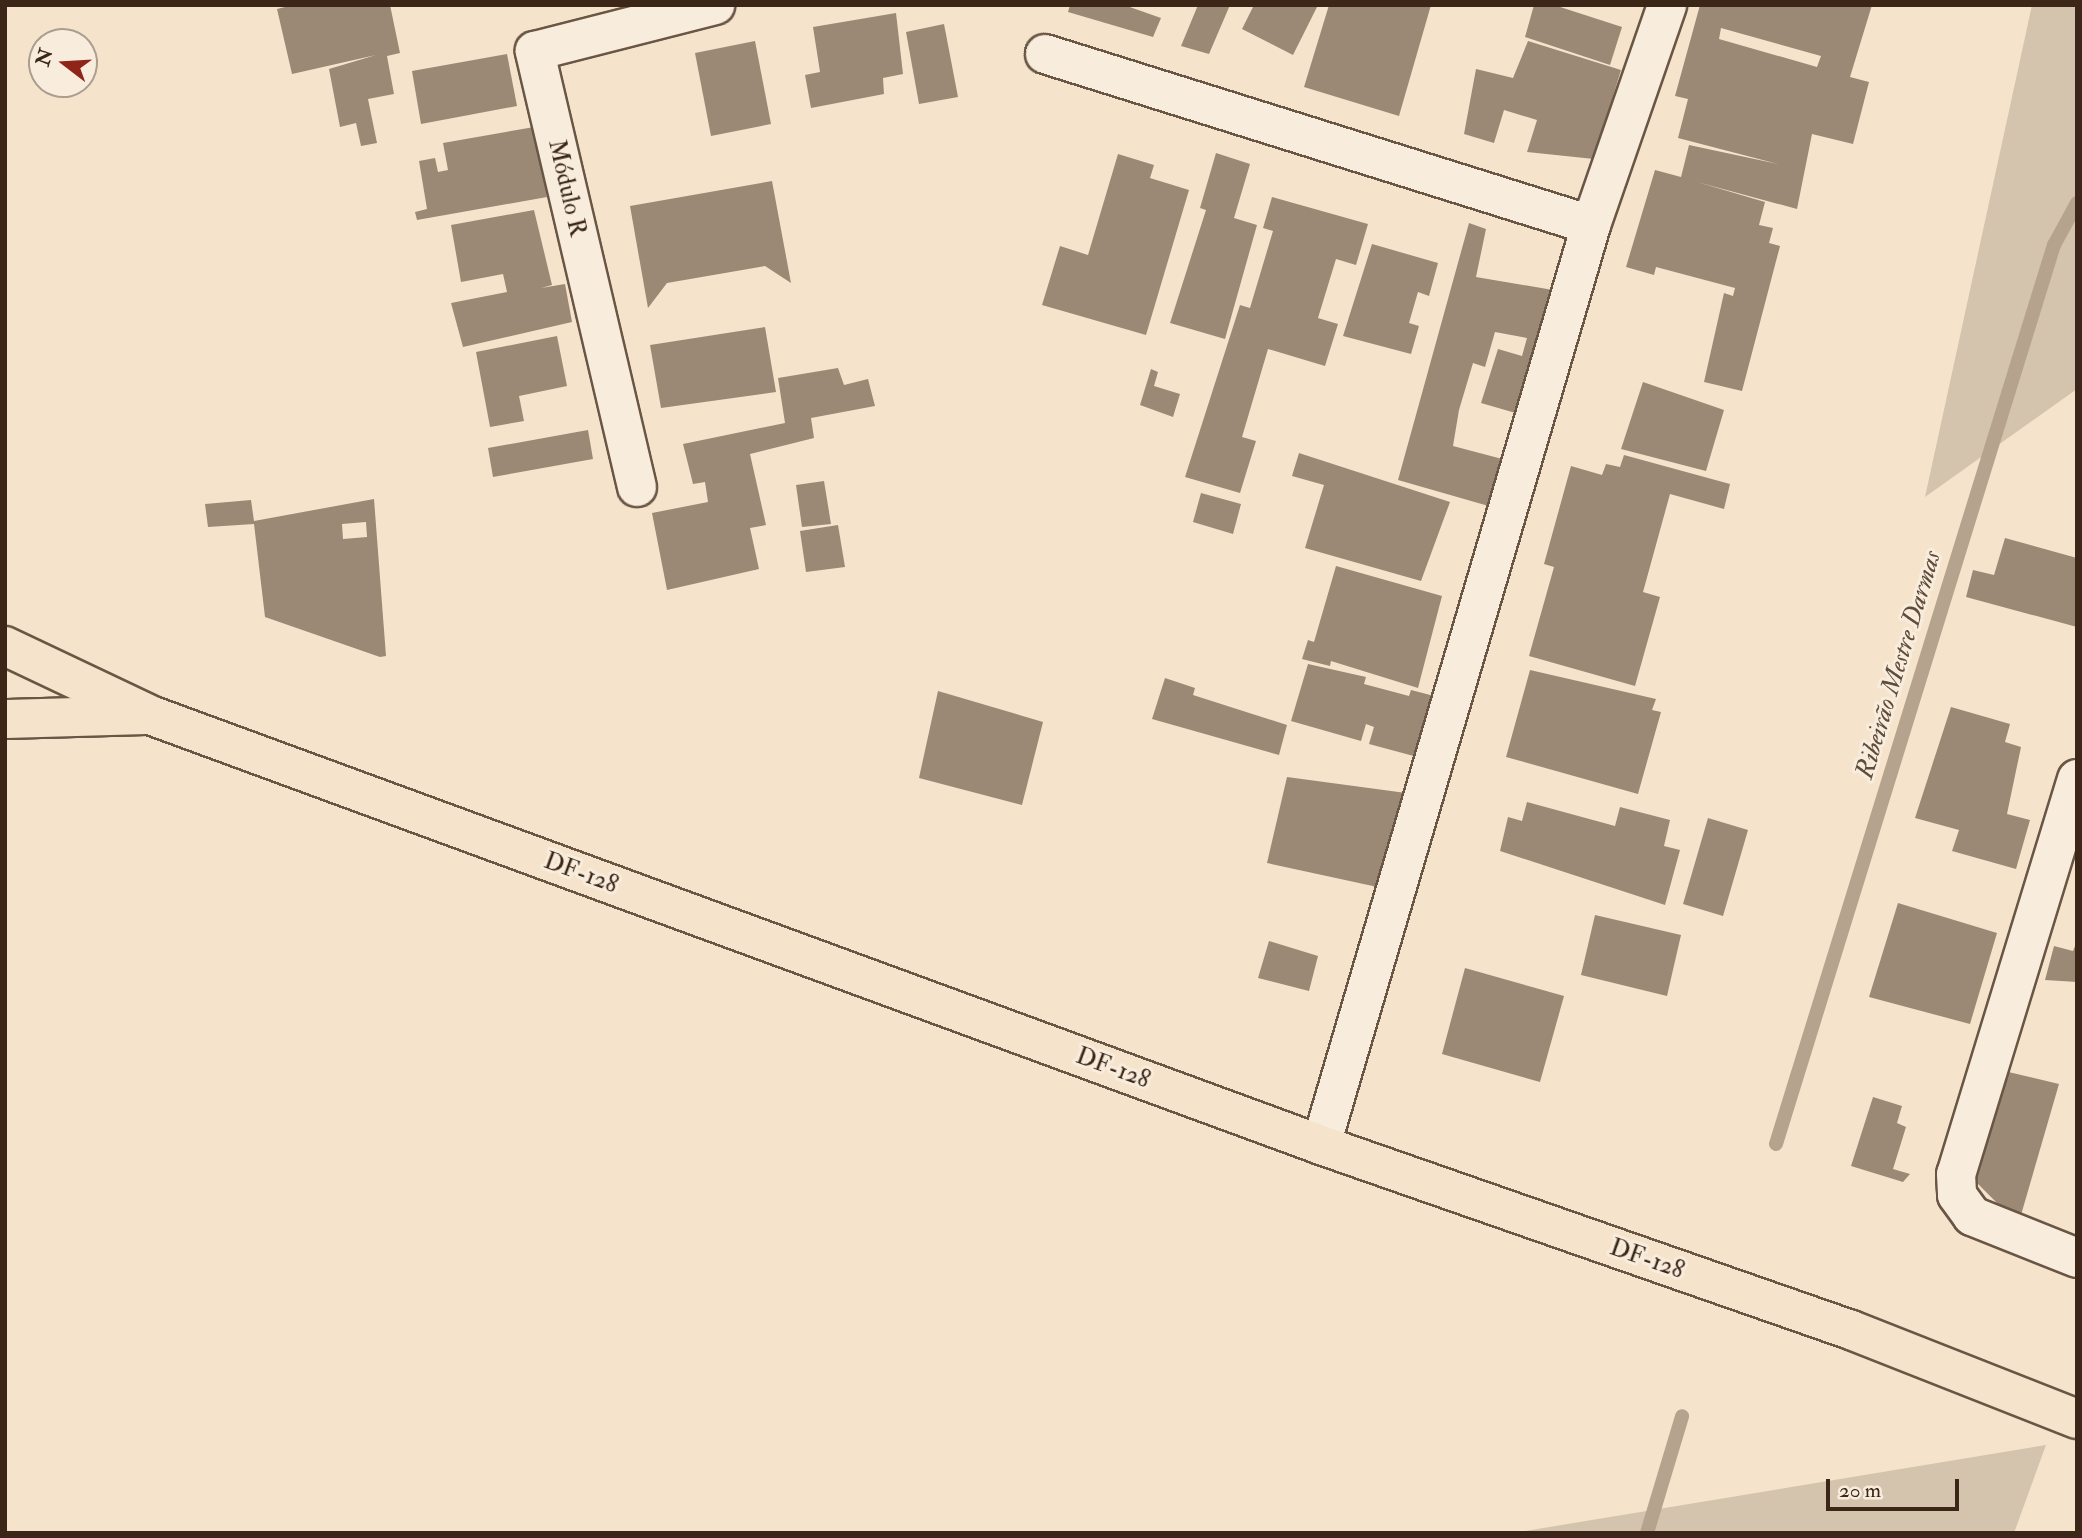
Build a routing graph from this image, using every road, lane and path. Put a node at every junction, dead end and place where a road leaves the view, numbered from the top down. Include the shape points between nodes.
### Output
1 (1667, 5) edge
2 (702, 7) edge
3 (1045, 54) dead end
4 (1591, 225) junction
5 (637, 487) dead end
6 (5, 646) edge
7 (150, 715) junction
8 (5, 719) edge
9 (2077, 779) edge
10 (1321, 1145) junction
11 (2077, 1258) edge
12 (2077, 1419) edge

1 - 4 street
2 - 5 street, Módulo R via 535,51
3 - 4 street
4 - 10 street
6 - 7 main road, DF-128 / DF-128
7 - 8 main road, DF-128 / DF-128
7 - 10 main road, DF-128 / DF-128
9 - 11 street via 1956,1174 1957,1195 1972,1216
10 - 12 main road, DF-128 / DF-128 via 1851,1331

